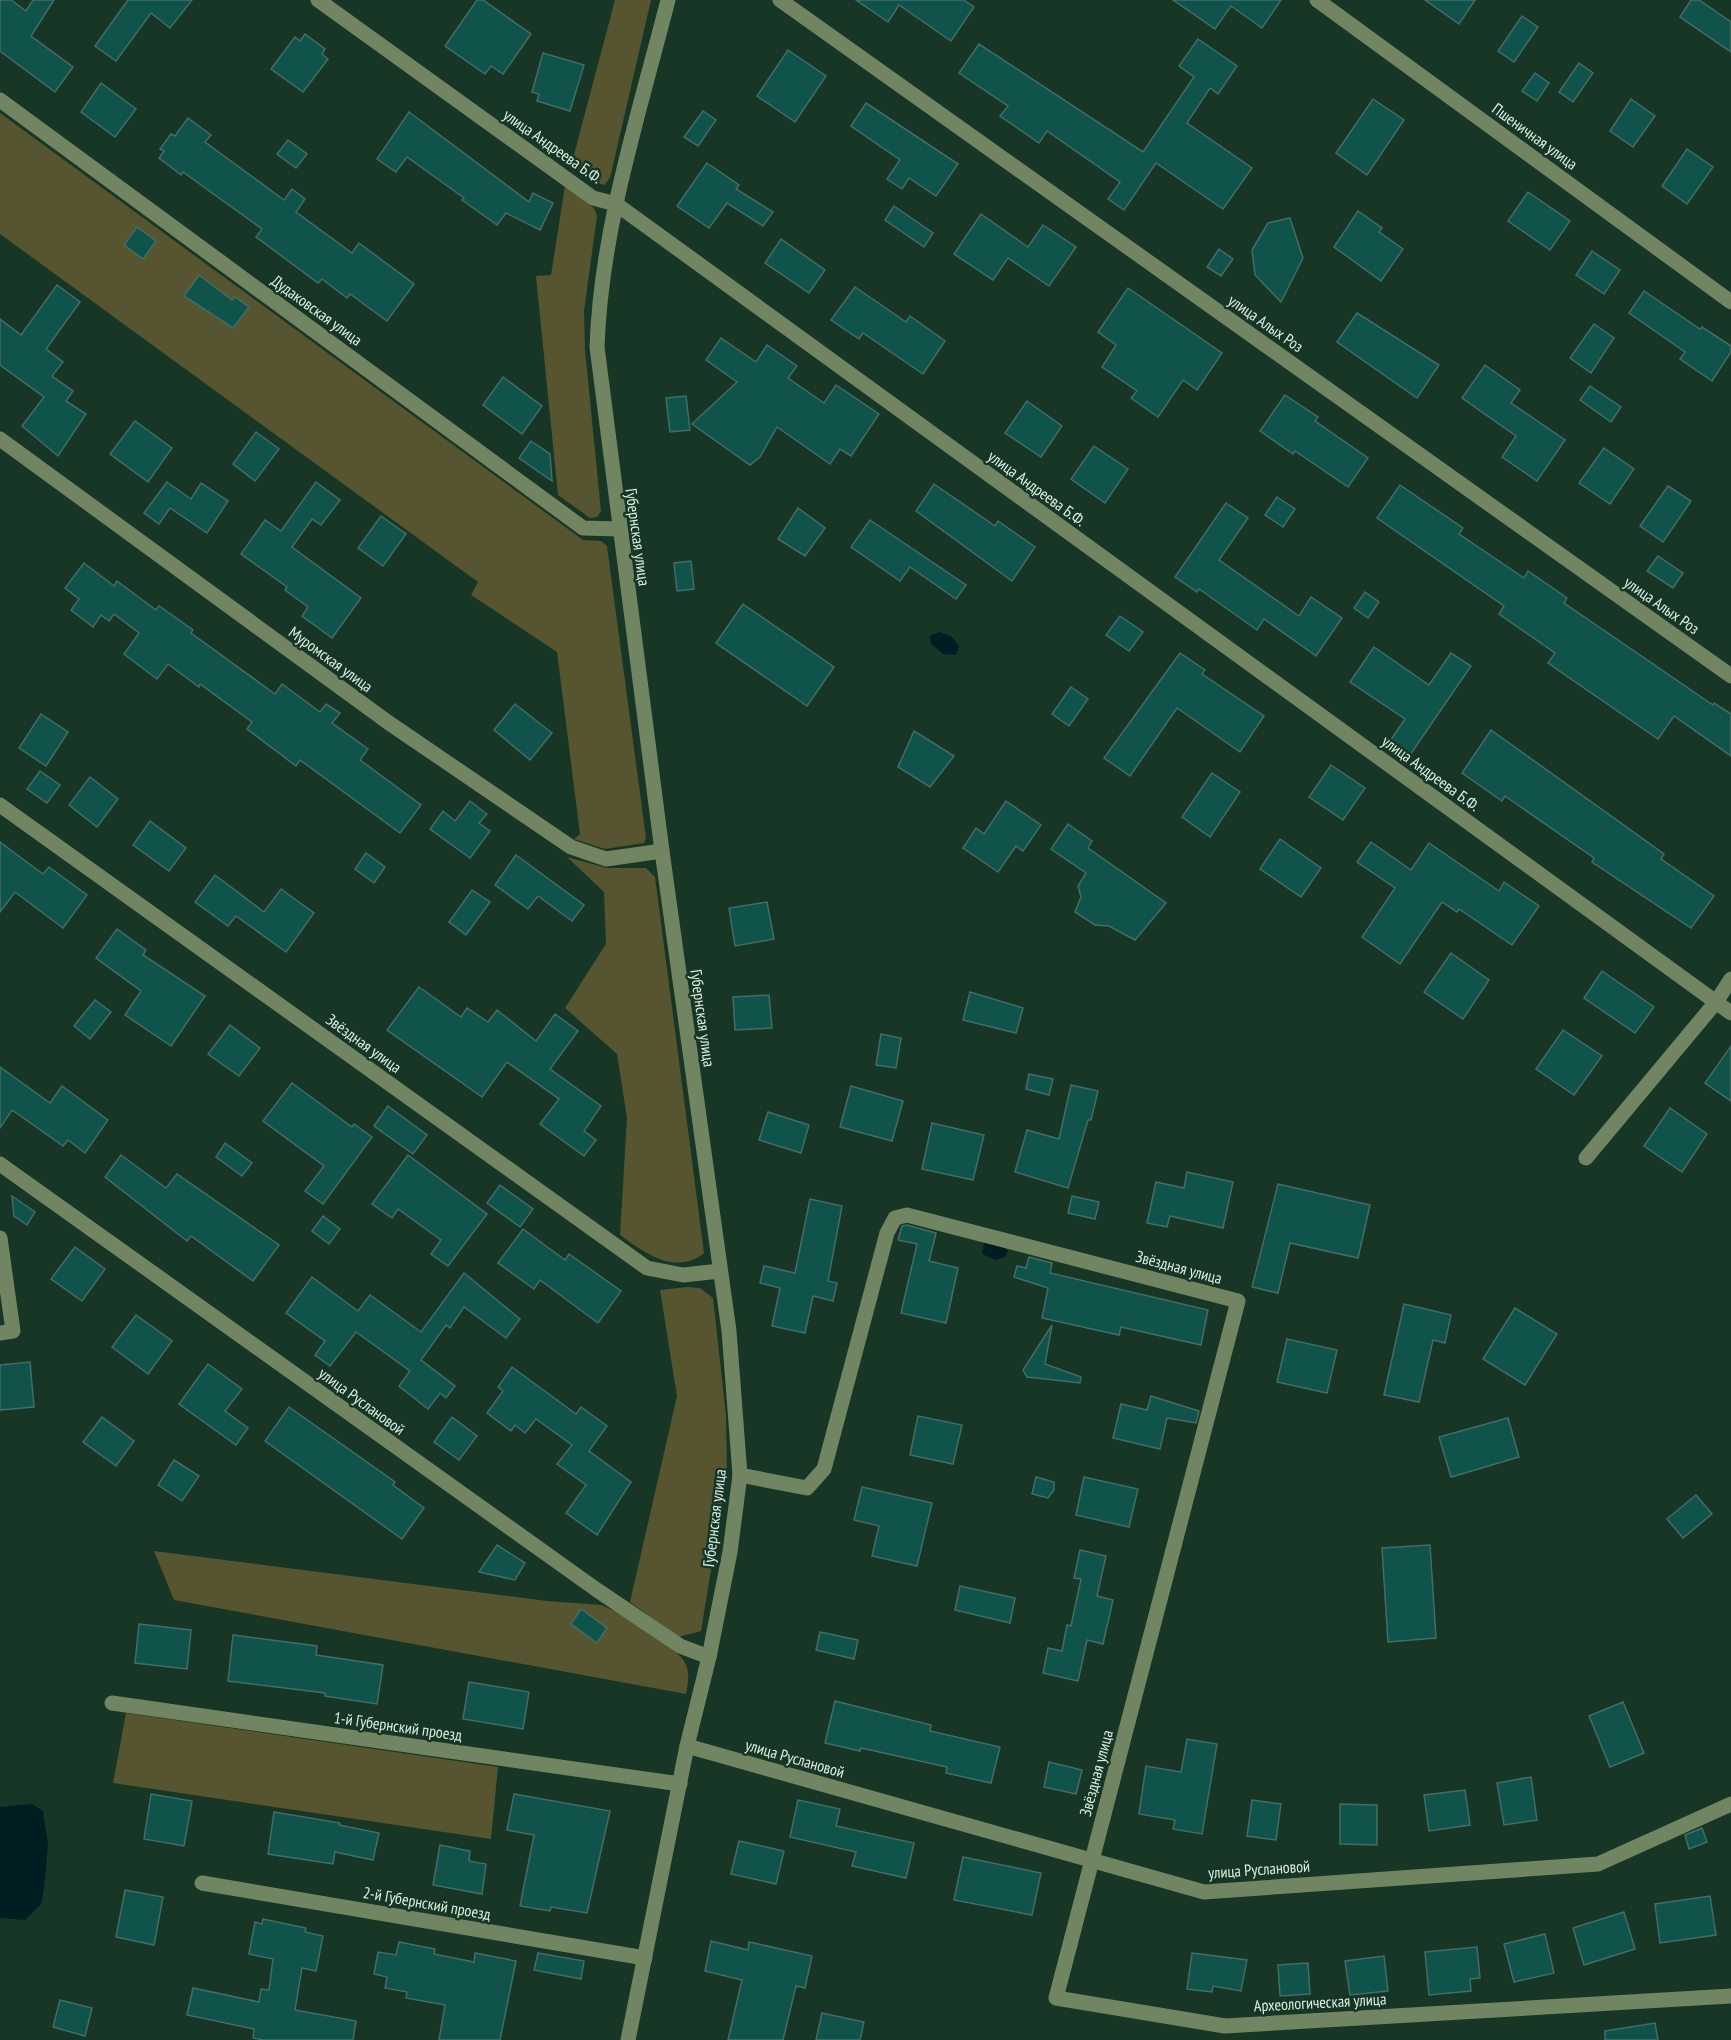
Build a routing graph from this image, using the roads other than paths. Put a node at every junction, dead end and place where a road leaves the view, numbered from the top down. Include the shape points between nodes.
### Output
1 (318, 0) edge
2 (668, 0) edge
3 (780, 0) edge
4 (1317, 0) edge
5 (0, 100) edge
6 (616, 204) junction
7 (1731, 302) edge
8 (0, 439) edge
9 (619, 529) junction
10 (1731, 676) edge
11 (0, 805) edge
12 (662, 851) junction
13 (1731, 979) edge
14 (1716, 1002) junction
15 (1731, 1013) edge
16 (1586, 1158) dead end
17 (0, 1164) edge
18 (0, 1238) edge
19 (720, 1272) junction
20 (0, 1333) edge
21 (740, 1475) junction
22 (710, 1657) junction
23 (112, 1703) dead end
24 (687, 1746) junction
25 (680, 1784) junction
26 (1731, 1804) edge
27 (1092, 1860) junction
28 (202, 1883) dead end
29 (645, 1958) junction
30 (1731, 1996) edge
31 (628, 2040) edge

1 - 6 street, улица Андреева Б.Ф. via 593,198
2 - 6 street, Губернская улица
3 - 10 street, улица Алых Роз
4 - 7 street, Пшеничная улица
5 - 9 street, Дудаковская улица via 583,528
6 - 9 street, Губернская улица via 598,311 597,347
6 - 14 street, улица Андреева Б.Ф.
8 - 12 street, Муромская улица via 389,723 571,847 606,859
9 - 12 street, Губернская улица
11 - 19 street, Звёздная улица via 647,1268 683,1275
12 - 19 street, Губернская улица
13 - 14 street
14 - 15 street, улица Андреева Б.Ф.
14 - 16 street
17 - 22 street, улица Руслановой via 597,1590 680,1646
18 - 20 street via 13,1331
19 - 21 street, Губернская улица via 729,1330
21 - 22 street, Губернская улица
21 - 27 street, Звёздная улица via 807,1488 824,1469 887,1233 895,1218 907,1215 1238,1301
22 - 24 street, Губернская улица
23 - 25 street, 1-й Губернский проезд
24 - 25 street, Губернская улица
24 - 27 street, улица Руслановой
25 - 29 street, Губернская улица
26 - 27 street, улица Руслановой via 1598,1864 1204,1892
27 - 30 street, Археологическая улица via 1056,1998 1225,2026
28 - 29 street, 2-й Губернский проезд
29 - 31 street, Губернская улица

